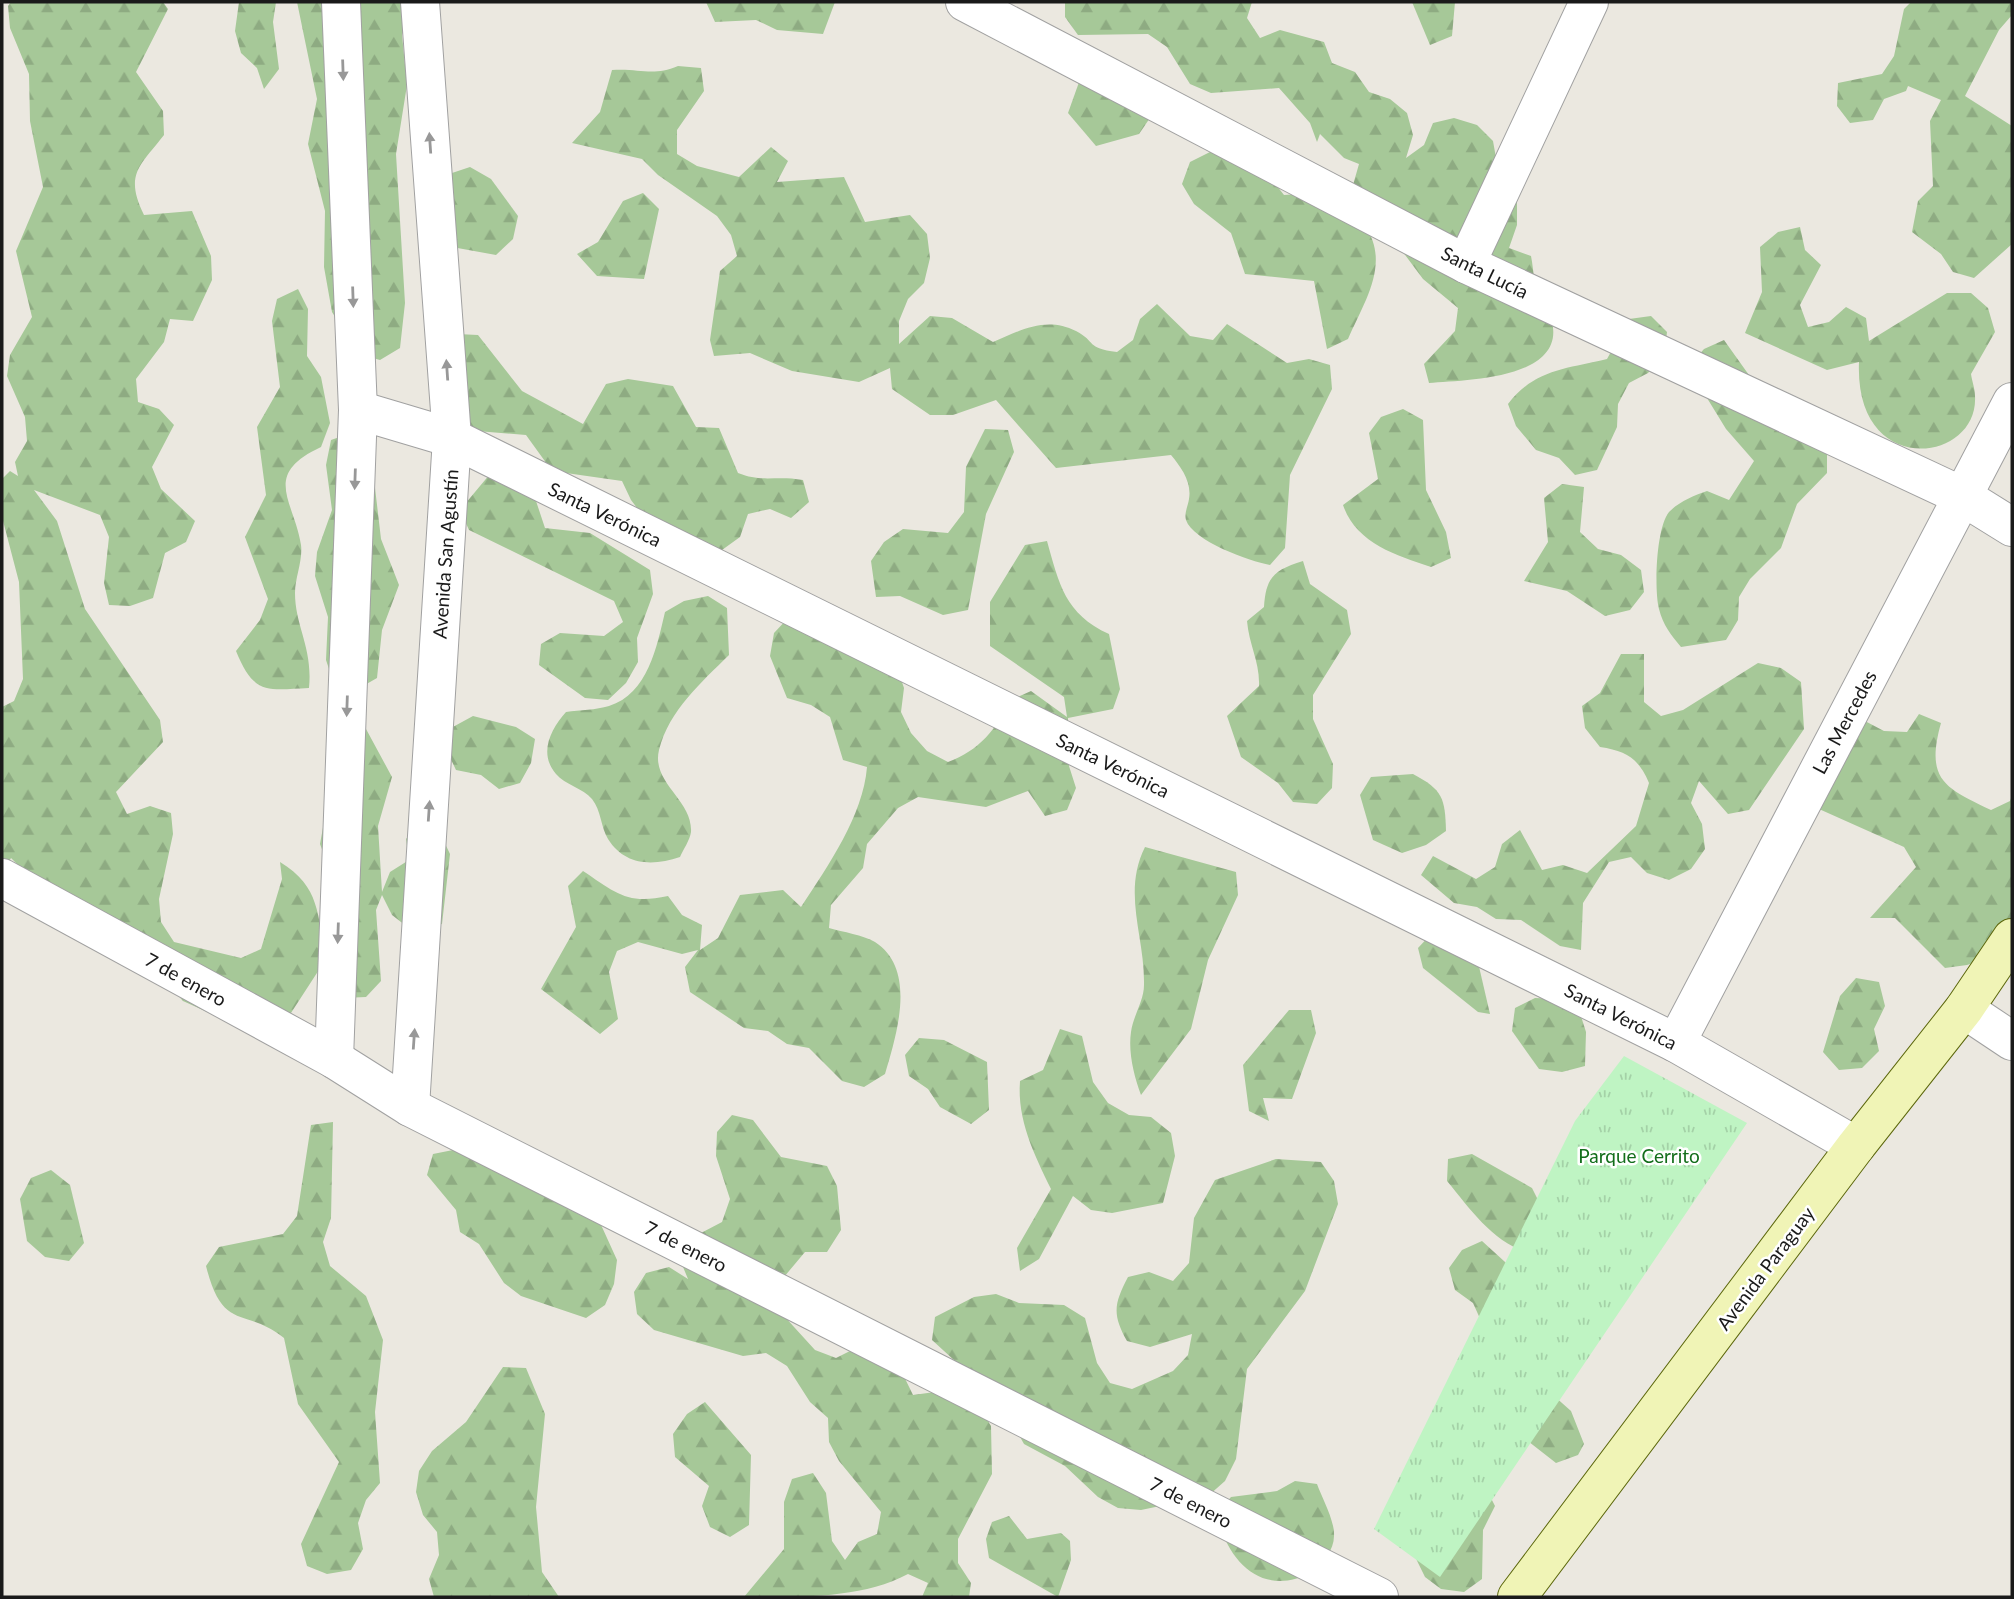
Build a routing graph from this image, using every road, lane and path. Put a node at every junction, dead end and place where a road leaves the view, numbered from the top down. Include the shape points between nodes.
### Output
1 (341, 2) edge
2 (420, 2) edge
3 (965, 2) edge
4 (1589, 2) edge
5 (1466, 264) junction
6 (2012, 401) edge
7 (358, 410) junction
8 (452, 438) junction
9 (1962, 496) junction
10 (2012, 527) edge
11 (2, 878) edge
12 (2012, 938) edge
13 (1964, 1009) junction
14 (2012, 1041) edge
15 (1676, 1043) junction
16 (334, 1059) junction
17 (410, 1107) junction
18 (1856, 1146) junction
19 (1379, 1597) edge
20 (1517, 1597) edge

1 -> 7 street
8 -> 2 street, Avenida San Agustín
3 - 5 street, Santa Lucía
4 - 5 street
5 - 9 street, Santa Lucía
6 - 9 street, Las Mercedes
7 - 8 street, Santa Verónica
7 -> 16 street
8 - 15 street, Santa Verónica
17 -> 8 street, Avenida San Agustín
9 - 10 street, Santa Lucía
9 - 15 street, Las Mercedes
11 - 16 street, 7 de enero
12 - 13 street, Avenida Paraguay
13 - 14 street
13 - 18 street, Avenida Paraguay
15 - 18 street, Santa Verónica
16 - 17 street, 7 de enero
17 - 19 street, 7 de enero
18 - 20 street, Avenida Paraguay

